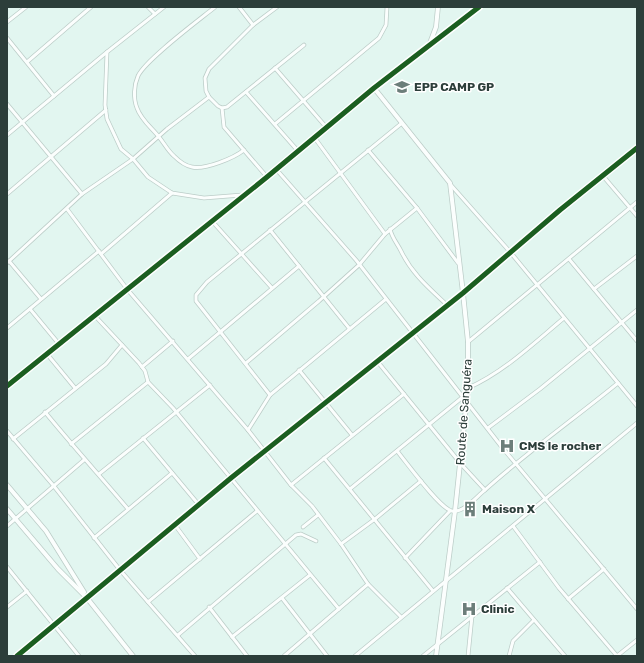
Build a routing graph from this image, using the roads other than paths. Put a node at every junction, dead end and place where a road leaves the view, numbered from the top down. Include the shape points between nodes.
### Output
1 (26, 7) edge
2 (148, 7) edge
3 (164, 7) edge
4 (215, 7) edge
5 (239, 7) edge
6 (277, 7) edge
7 (387, 7) edge
8 (438, 7) edge
9 (479, 7) edge
10 (89, 8) edge
11 (155, 14) junction
12 (7, 22) edge
13 (253, 25) junction
14 (7, 38) edge
15 (430, 43) junction
16 (304, 45) dead end
17 (107, 52) junction
18 (27, 62) junction
19 (275, 68) junction
20 (374, 88) junction
21 (246, 92) junction
22 (54, 96) junction
23 (209, 97) junction
24 (304, 101) junction
25 (7, 104) edge
26 (222, 108) junction
27 (106, 110) junction
28 (22, 123) junction
29 (402, 123) junction
30 (275, 124) junction
31 (326, 127) junction
32 (7, 135) edge
33 (159, 136) junction
34 (314, 137) junction
35 (637, 148) edge
36 (244, 150) junction
37 (368, 150) junction
38 (298, 151) junction
39 (51, 156) junction
40 (133, 159) junction
41 (276, 169) junction
42 (340, 172) junction
43 (603, 176) junction
44 (267, 177) junction
45 (450, 184) junction
46 (172, 193) junction
47 (7, 194) edge
48 (82, 194) junction
49 (242, 195) junction
50 (304, 202) junction
51 (637, 202) edge
52 (417, 208) junction
53 (630, 208) junction
54 (67, 209) junction
55 (637, 216) edge
56 (212, 221) junction
57 (390, 229) junction
58 (270, 230) junction
59 (385, 234) junction
60 (100, 252) junction
61 (242, 253) junction
62 (511, 253) junction
63 (637, 256) edge
64 (569, 259) junction
65 (8, 262) edge
66 (458, 263) junction
67 (359, 264) junction
68 (299, 266) junction
69 (537, 286) junction
70 (272, 288) junction
71 (127, 289) junction
72 (594, 289) junction
73 (463, 294) junction
74 (324, 297) junction
75 (41, 299) junction
76 (386, 299) junction
77 (447, 305) junction
78 (30, 309) junction
79 (637, 310) edge
80 (95, 316) junction
81 (564, 318) junction
82 (622, 322) junction
83 (7, 328) edge
84 (349, 328) junction
85 (219, 332) junction
86 (413, 332) junction
87 (173, 341) junction
88 (637, 341) edge
89 (468, 342) junction
90 (59, 344) junction
91 (122, 345) junction
92 (589, 349) junction
93 (47, 354) junction
94 (188, 359) junction
95 (377, 361) junction
96 (246, 363) junction
97 (142, 367) junction
98 (299, 370) junction
99 (148, 382) junction
100 (618, 383) junction
101 (210, 385) junction
102 (7, 386) edge
103 (75, 388) junction
104 (468, 388) junction
105 (404, 394) junction
106 (270, 395) junction
107 (465, 398) junction
108 (326, 402) junction
109 (637, 406) edge
110 (45, 412) junction
111 (176, 412) junction
112 (637, 423) edge
113 (429, 425) junction
114 (488, 428) junction
115 (248, 430) junction
116 (7, 431) edge
117 (352, 435) junction
118 (143, 438) junction
119 (13, 439) junction
120 (71, 444) junction
121 (398, 451) junction
122 (264, 453) junction
123 (324, 458) junction
124 (84, 460) junction
125 (516, 463) junction
126 (461, 464) junction
127 (172, 473) junction
128 (99, 474) junction
129 (231, 478) junction
130 (421, 481) junction
131 (7, 485) edge
132 (53, 485) junction
133 (291, 485) junction
134 (350, 489) junction
135 (485, 490) junction
136 (545, 500) junction
137 (199, 505) junction
138 (27, 508) junction
139 (7, 509) edge
140 (128, 509) junction
141 (257, 511) junction
142 (450, 511) junction
143 (456, 511) junction
144 (318, 515) junction
145 (375, 519) junction
146 (16, 520) junction
147 (175, 525) junction
148 (7, 526) edge
149 (513, 526) junction
150 (303, 527) dead end
151 (94, 538) junction
152 (316, 541) dead end
153 (284, 544) junction
154 (341, 544) junction
155 (405, 558) junction
156 (200, 559) junction
157 (540, 562) junction
158 (7, 567) edge
159 (604, 569) junction
160 (120, 570) junction
161 (310, 575) junction
162 (445, 581) junction
163 (368, 584) junction
164 (508, 588) junction
165 (27, 591) junction
166 (433, 591) junction
167 (87, 598) junction
168 (282, 598) junction
169 (568, 599) junction
170 (148, 602) junction
171 (7, 607) edge
172 (209, 607) junction
173 (339, 609) junction
174 (637, 609) edge
175 (472, 616) junction
176 (401, 618) junction
177 (534, 620) junction
178 (55, 625) junction
179 (178, 635) junction
180 (311, 635) junction
181 (232, 637) junction
182 (637, 640) edge
183 (437, 643) junction
184 (17, 656) edge
185 (79, 656) edge
186 (133, 656) edge
187 (196, 656) edge
188 (247, 656) edge
189 (284, 656) edge
190 (327, 656) edge
191 (355, 656) edge
192 (423, 656) edge
193 (436, 656) edge
194 (468, 656) edge
195 (509, 656) edge
196 (565, 656) edge
197 (617, 656) edge

1 - 12 street
2 - 11 street
3 - 11 street
4 - 33 street via 140,72 134,94 136,106
5 - 13 street
6 - 13 street
7 - 24 street via 386,25 379,38
8 - 15 street via 436,27
9 - 15 street
10 - 18 street
11 - 17 street
13 - 23 street via 209,68 205,85
14 - 18 street
15 - 20 street
16 - 19 street
17 - 22 street
17 - 27 street via 104,91
18 - 22 street
19 - 21 street
19 - 24 street
20 - 29 street
20 - 31 street
21 - 26 street
21 - 30 street
22 - 28 street
23 - 26 street
23 - 33 street
24 - 30 street
24 - 31 street
25 - 28 street
26 - 36 street via 224,127
27 - 39 street
27 - 40 street via 107,119 121,149
28 - 32 street
28 - 39 street
29 - 37 street
29 - 45 street
30 - 38 street
31 - 34 street
33 - 36 street via 173,156 191,167 215,163
33 - 40 street
34 - 38 street
34 - 42 street
35 - 43 street
36 - 44 street
37 - 42 street
37 - 52 street
38 - 41 street
39 - 47 street
39 - 48 street
40 - 46 street via 148,177
40 - 48 street
41 - 44 street
41 - 50 street
42 - 50 street
42 - 59 street
43 - 53 street
43 - 62 street
44 - 49 street
45 - 62 street
45 - 66 street, Route de Sanguéra
46 - 49 street via 204,198
46 - 60 street
48 - 54 street
49 - 56 street
50 - 58 street
50 - 67 street
51 - 53 street
52 - 57 street
52 - 66 street
53 - 55 street
53 - 64 street
54 - 60 street
54 - 65 street
56 - 61 street
56 - 71 street
57 - 59 street
57 - 77 street via 392,238 410,269
58 - 61 street
58 - 68 street
59 - 67 street
60 - 71 street
60 - 75 street
61 - 70 street
61 - 85 street via 207,282 195,297
62 - 69 street
62 - 73 street
63 - 72 street
64 - 69 street
64 - 72 street
65 - 75 street
66 - 73 street, Route de Sanguéra
67 - 74 street
67 - 76 street
68 - 70 street
68 - 74 street
69 - 81 street
69 - 89 street
70 - 85 street
71 - 80 street
71 - 87 street
72 - 82 street
73 - 77 street
73 - 89 street, Route de Sanguéra
74 - 84 street
74 - 96 street
75 - 78 street
76 - 84 street
76 - 86 street
77 - 86 street
78 - 83 street
78 - 90 street
79 - 82 street
80 - 90 street
80 - 91 street
81 - 92 street
81 - 104 street via 506,365
82 - 88 street
82 - 92 street
84 - 98 street
85 - 94 street
85 - 96 street
86 - 95 street
86 - 107 street
87 - 94 street
87 - 97 street
89 - 104 street, Route de Sanguéra
90 - 93 street
91 - 97 street
91 - 103 street via 112,359
92 - 100 street
92 - 114 street
93 - 102 street
93 - 103 street
94 - 101 street
95 - 105 street
95 - 108 street
96 - 106 street
97 - 99 street
98 - 106 street
98 - 108 street
99 - 111 street
99 - 120 street
100 - 109 street
100 - 125 street
101 - 111 street
101 - 115 street
103 - 110 street
104 - 107 street, Route de Sanguéra
105 - 113 street
105 - 117 street
106 - 115 street
107 - 113 street
107 - 114 street
107 - 126 street, Route de Sanguéra
108 - 117 street
108 - 122 street
110 - 119 street
110 - 120 street
111 - 118 street
111 - 129 street
112 - 136 street
113 - 121 street
113 - 126 street
114 - 125 street
115 - 122 street
116 - 119 street
117 - 123 street
118 - 127 street
118 - 128 street
119 - 132 street
120 - 124 street
121 - 130 street
121 - 134 street
122 - 129 street
122 - 133 street
123 - 133 street
123 - 134 street
124 - 128 street
124 - 132 street
125 - 135 street
125 - 136 street
126 - 135 street
126 - 143 street, Route de Sanguéra
127 - 137 street
127 - 140 street
128 - 140 street
129 - 137 street
129 - 141 street
130 - 142 street
130 - 145 street
131 - 138 street
132 - 138 street
132 - 151 street
133 - 144 street
134 - 145 street
135 - 143 street
136 - 149 street
136 - 159 street
137 - 147 street
138 - 146 street
138 - 167 street via 59,550
139 - 146 street
140 - 151 street
141 - 153 street
141 - 156 street
142 - 143 street
142 - 155 street
143 - 162 street, Route de Sanguéra
144 - 150 street
144 - 154 street
145 - 154 street
145 - 155 street
146 - 148 street
146 - 167 street
147 - 156 street
147 - 160 street
149 - 157 street
149 - 162 street
151 - 160 street
152 - 153 street via 298,534
153 - 161 street
153 - 172 street
154 - 163 street
155 - 166 street
156 - 170 street
157 - 164 street
157 - 169 street
158 - 165 street
159 - 169 street
159 - 174 street
160 - 167 street
160 - 170 street
161 - 168 street
161 - 173 street
162 - 166 street
162 - 183 street, Route de Sanguéra
163 - 173 street
163 - 176 street
164 - 175 street
164 - 177 street
165 - 171 street
165 - 178 street
166 - 176 street
167 - 178 street
167 - 186 street
168 - 180 street
168 - 181 street
169 - 197 street
170 - 179 street
172 - 179 street
172 - 181 street
173 - 180 street
175 - 183 street
175 - 194 street
176 - 191 street
177 - 195 street via 513,641
177 - 196 street
178 - 184 street
178 - 185 street
179 - 187 street
180 - 189 street
180 - 190 street
181 - 188 street
182 - 197 street
183 - 192 street
183 - 193 street, Route de Sanguéra

